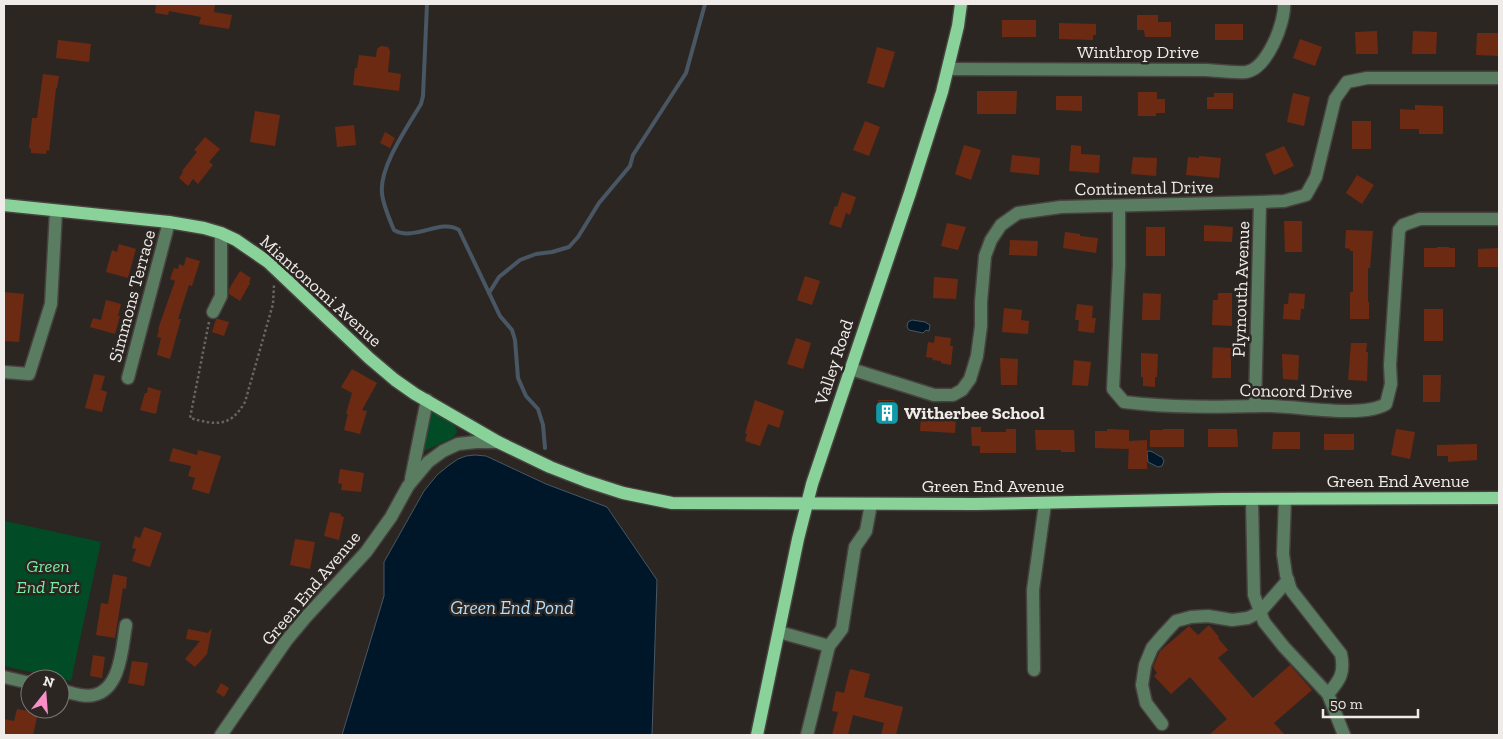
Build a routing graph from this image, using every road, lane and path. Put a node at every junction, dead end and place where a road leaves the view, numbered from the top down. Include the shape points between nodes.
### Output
1 (961, 4) edge
2 (1284, 4) edge
3 (948, 68) junction
4 (1499, 78) edge
5 (1260, 202) junction
6 (4, 205) edge
7 (1119, 206) junction
8 (56, 211) junction
9 (1499, 219) edge
10 (169, 222) junction
11 (221, 233) junction
12 (274, 282) dead end
13 (213, 312) joint
14 (851, 369) junction
15 (4, 372) edge
16 (128, 378) dead end
17 (427, 400) junction
18 (1255, 406) junction
19 (498, 442) junction
20 (408, 486) junction
21 (1499, 498) edge
22 (1252, 499) junction
23 (1285, 499) junction
24 (807, 504) junction
25 (871, 504) junction
26 (1045, 504) junction
27 (1288, 580) junction
28 (1260, 612) junction
29 (126, 625) dead end
30 (779, 632) junction
31 (829, 646) junction
32 (1034, 670) dead end
33 (4, 678) edge
34 (20, 681) edge
35 (70, 692) edge
36 (1328, 694) junction
37 (1162, 724) dead end
38 (221, 735) edge
39 (757, 735) edge
40 (807, 735) edge
41 (1344, 735) edge

1 - 3 main road, Valley Road
2 - 3 street, Winthrop Drive via 1272,46 1262,63 1248,72
3 - 14 main road, Valley Road
4 - 5 street, Continental Drive via 1367,78 1347,82 1335,99 1316,177 1306,195 1284,201
5 - 7 street, Continental Drive
5 - 18 street, Plymouth Avenue
6 - 8 main road, Miantonomi Avenue
7 - 14 street, Continental Drive via 1061,207 1018,213 1001,225 985,256 982,326 977,356 970,379 962,390 953,395 934,394
7 - 18 street, Concord Drive via 1113,389 1124,402 1152,406
8 - 10 main road, Miantonomi Avenue
8 - 15 street via 51,304 31,366 28,374
9 - 18 street, Concord Drive via 1420,219 1403,224 1399,230 1391,384 1386,404 1378,409 1352,411
10 - 11 main road, Miantonomi Avenue
10 - 16 street, Simmons Terrace
11 - 13 street via 221,296
11 - 17 main road, Miantonomi Avenue via 268,262 369,358 395,380
12 - 13 path via 273,304 246,402 239,413 219,424 190,418
14 - 24 main road, Valley Road
17 - 19 main road, Green End Avenue
17 - 20 street, Green End Avenue
19 - 20 street, Green End Avenue via 458,444 443,451 428,462
19 - 24 main road, Green End Avenue via 586,482 672,503
20 - 38 street, Green End Avenue via 366,552 286,641
21 - 23 main road, Green End Avenue
22 - 23 main road, Green End Avenue
22 - 26 main road, Green End Avenue
22 - 28 street via 1254,595
23 - 27 street via 1284,554
24 - 25 main road, Green End Avenue
24 - 30 main road, Valley Road
25 - 26 main road, Green End Avenue
25 - 31 street via 866,531 855,547 842,629
26 - 32 street via 1033,590
27 - 28 street
27 - 36 street via 1291,590 1341,654 1342,675
28 - 36 street via 1284,647
28 - 37 street via 1232,620 1191,617 1176,621 1164,634 1152,648 1142,685 1146,703
29 - 35 street via 111,684 94,696
30 - 31 street
30 - 39 main road, Valley Road
31 - 40 street
33 - 34 street
36 - 41 street

